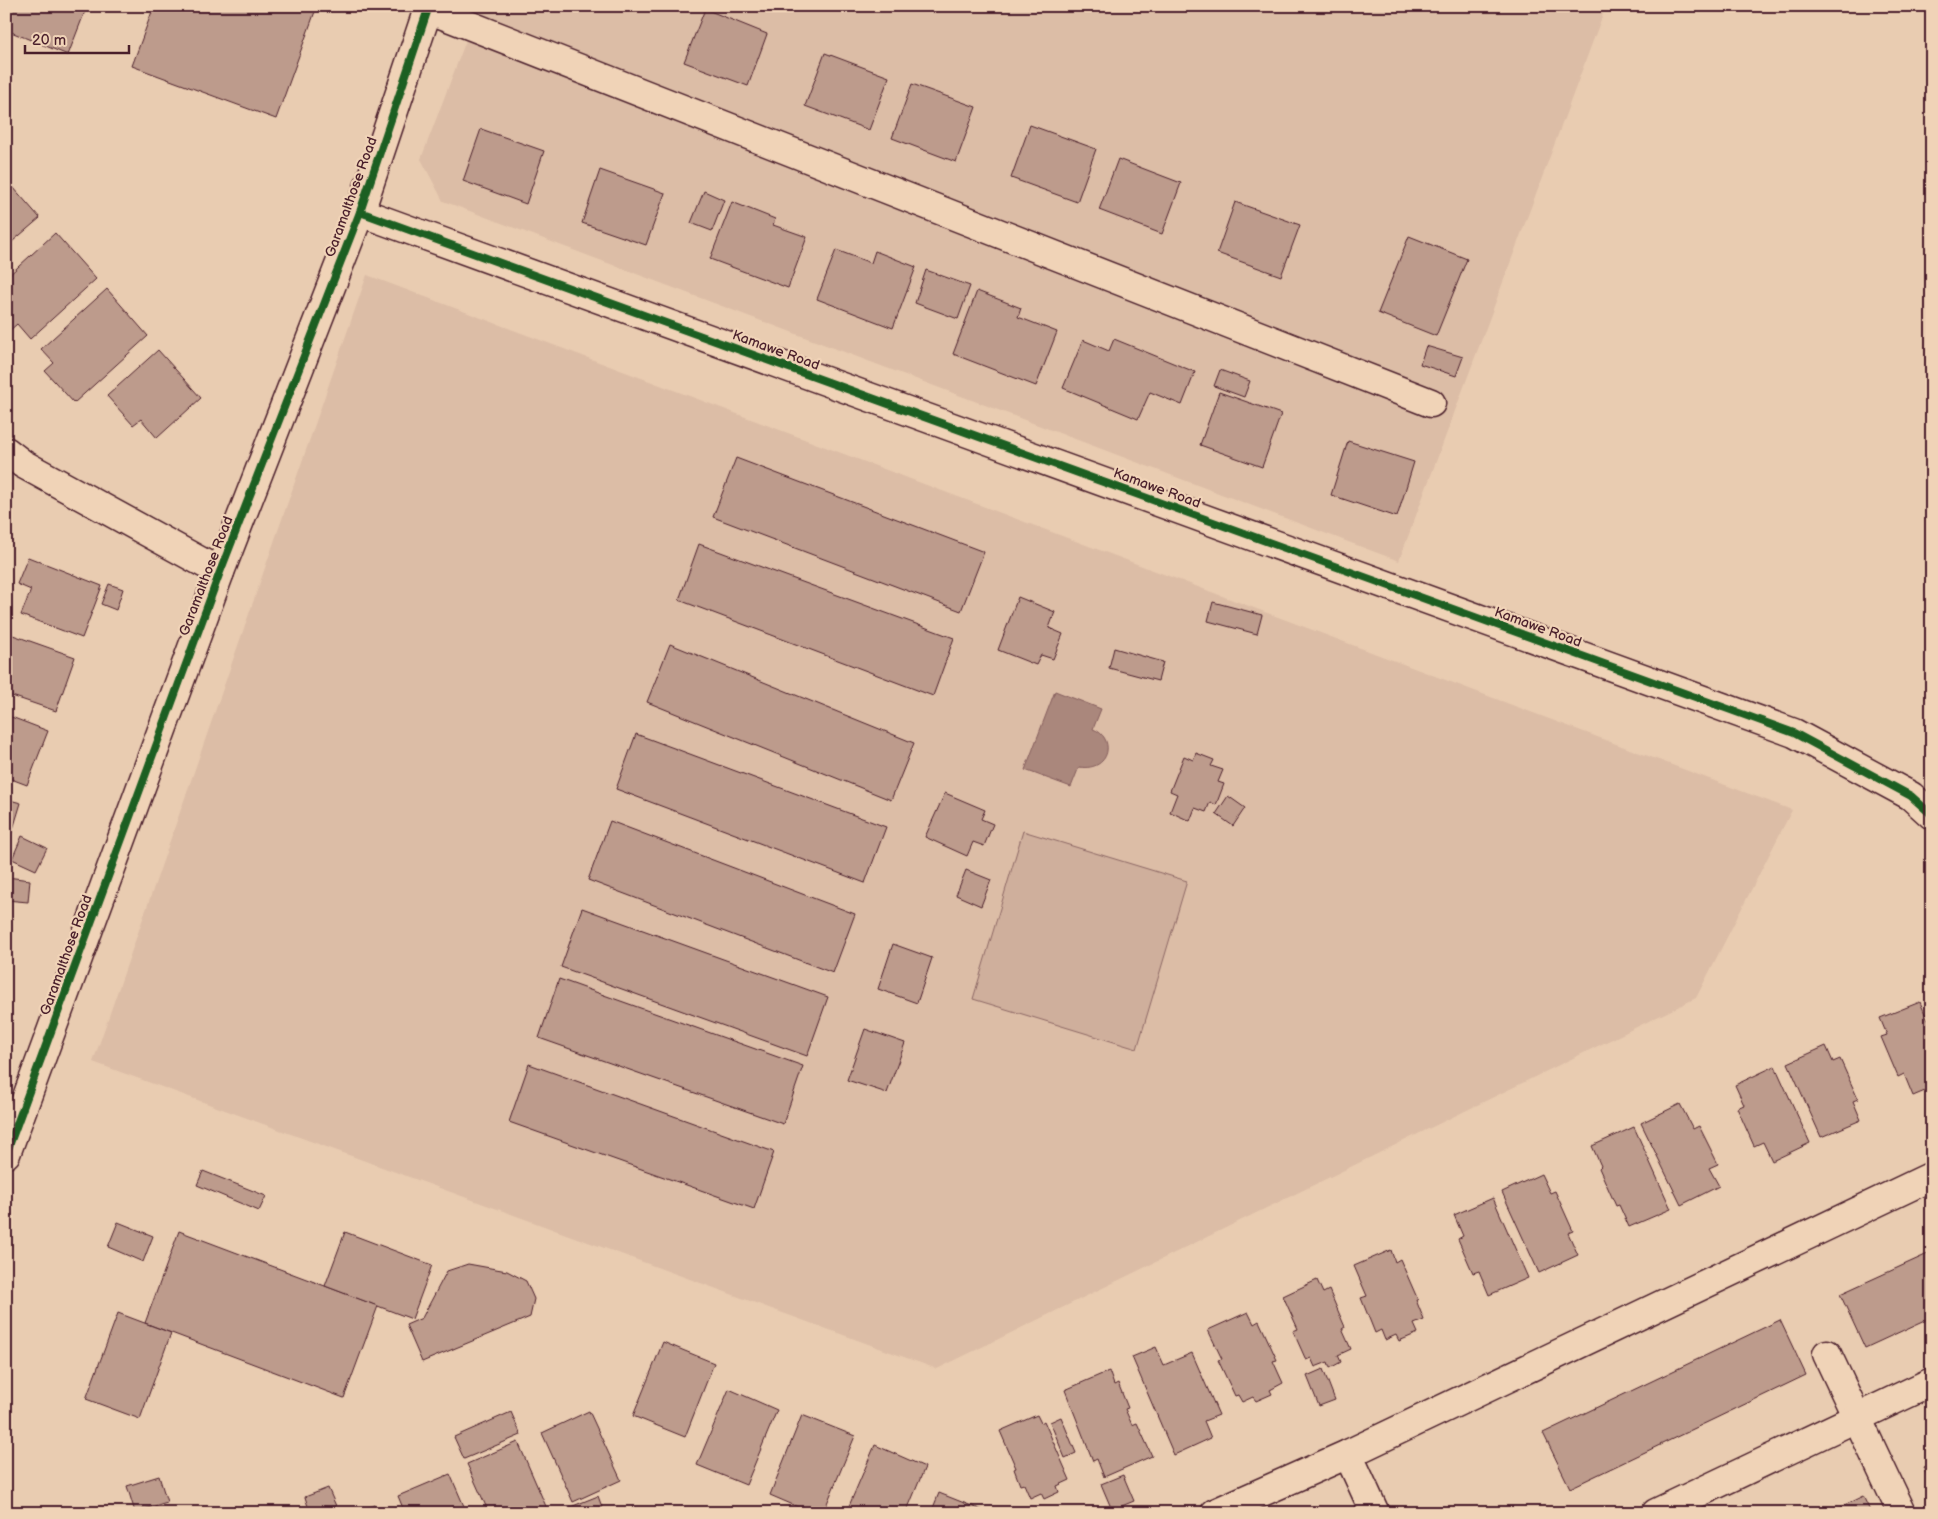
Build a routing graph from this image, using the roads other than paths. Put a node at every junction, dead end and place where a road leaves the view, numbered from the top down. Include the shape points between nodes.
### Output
1 (429, 8) edge
2 (360, 212) junction
3 (1431, 403) dead end
4 (6, 451) edge
5 (220, 572) junction
6 (1932, 815) edge
7 (6, 1154) edge
8 (1932, 1176) edge
9 (1827, 1354) dead end
10 (1932, 1382) edge
11 (1858, 1417) junction
12 (1348, 1454) junction
13 (1215, 1513) edge
14 (1375, 1513) edge
15 (1656, 1513) edge
16 (1902, 1513) edge

1 - 2 street, Garamalthose Road
1 - 3 street
2 - 5 street, Garamalthose Road
2 - 6 street, Kamawe Road via 1794,733 1911,796
4 - 5 street via 23,464
5 - 7 street, Garamalthose Road
8 - 12 street
9 - 11 street
10 - 11 street
11 - 15 street
11 - 16 street
12 - 13 street
12 - 14 street

